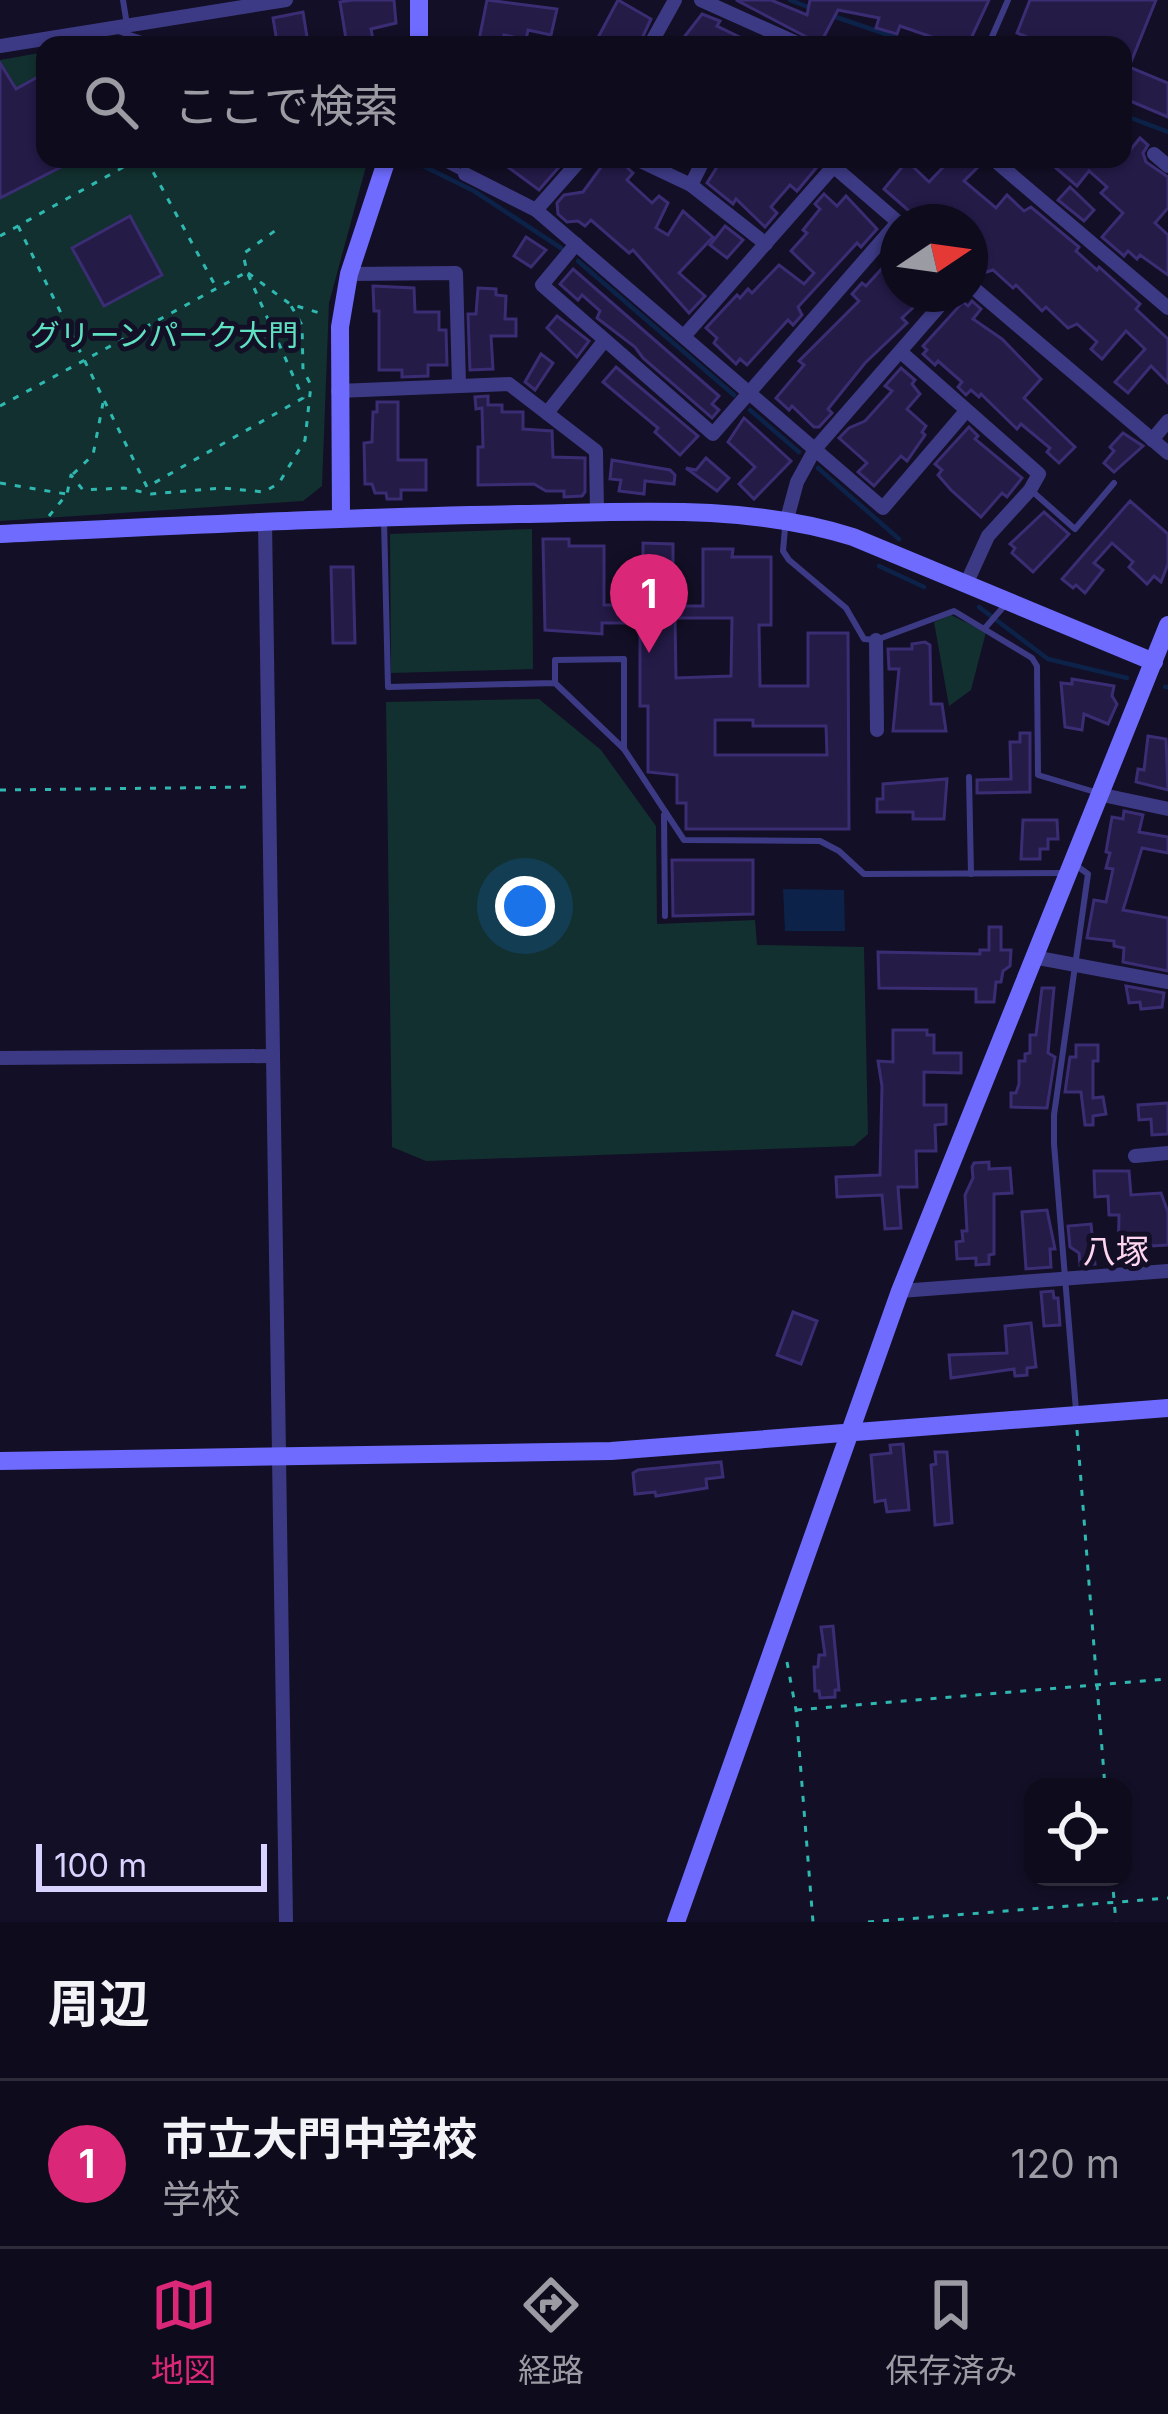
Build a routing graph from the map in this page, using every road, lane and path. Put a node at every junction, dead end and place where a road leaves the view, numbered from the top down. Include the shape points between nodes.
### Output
1 (123, 0) edge
2 (286, 0) edge
3 (419, 0) edge
4 (675, 0) edge
5 (701, 0) edge
6 (1008, 0) edge
7 (186, 8) edge
8 (128, 25) junction
9 (109, 28) junction
10 (92, 36) edge
11 (133, 36) edge
12 (418, 36) edge
13 (655, 36) edge
14 (759, 36) edge
15 (993, 36) edge
16 (36, 43) edge
17 (0, 46) edge
18 (1154, 154) dead end
19 (1168, 166) edge
20 (122, 168) edge
21 (151, 168) edge
22 (384, 168) edge
23 (453, 168) edge
24 (573, 168) edge
25 (655, 168) edge
26 (700, 168) edge
27 (825, 168) edge
28 (835, 168) edge
29 (1004, 168) edge
30 (465, 174) joint
31 (692, 185) junction
32 (880, 207) edge
33 (536, 210) junction
34 (18, 226) junction
35 (276, 230) dead end
36 (0, 236) edge
37 (880, 243) edge
38 (576, 244) junction
39 (766, 244) junction
40 (247, 272) junction
41 (349, 274) junction
42 (217, 288) junction
43 (988, 300) edge
44 (290, 304) junction
45 (1168, 308) edge
46 (935, 312) edge
47 (342, 319) junction
48 (686, 335) junction
49 (604, 341) junction
50 (902, 353) junction
51 (82, 362) junction
52 (459, 385) junction
53 (338, 391) junction
54 (751, 392) junction
55 (103, 402) junction
56 (0, 406) edge
57 (966, 411) junction
58 (547, 413) junction
59 (1168, 421) edge
60 (1152, 440) junction
61 (815, 449) junction
62 (1168, 453) edge
63 (71, 475) junction
64 (1114, 483) dead end
65 (0, 485) edge
66 (1030, 490) junction
67 (67, 494) junction
68 (597, 512) junction
69 (384, 516) junction
70 (341, 517) junction
71 (788, 519) junction
72 (265, 520) junction
73 (35, 532) junction
74 (0, 534) edge
75 (967, 582) junction
76 (1009, 600) junction
77 (1168, 625) edge
78 (985, 628) junction
79 (876, 640) junction
80 (1155, 671) junction
81 (555, 683) junction
82 (877, 730) dead end
83 (624, 749) junction
84 (969, 777) dead end
85 (269, 787) junction
86 (0, 790) edge
87 (1098, 794) junction
88 (1168, 809) edge
89 (664, 812) junction
90 (1068, 868) junction
91 (971, 874) junction
92 (664, 916) dead end
93 (1033, 957) junction
94 (1077, 967) junction
95 (1168, 982) edge
96 (272, 1056) junction
97 (0, 1058) edge
98 (1168, 1153) edge
99 (1135, 1156) dead end
100 (1168, 1271) edge
101 (1065, 1279) junction
102 (900, 1291) junction
103 (1168, 1408) edge
104 (1076, 1415) junction
105 (850, 1430) junction
106 (277, 1454) junction
107 (0, 1461) edge
108 (786, 1654) dead end
109 (1168, 1679) edge
110 (1096, 1684) junction
111 (796, 1710) junction
112 (1104, 1778) edge
113 (1113, 1886) edge
114 (1168, 1898) edge
115 (1114, 1903) junction
116 (286, 1922) edge
117 (676, 1922) edge
118 (813, 1922) edge
119 (868, 1922) edge
120 (1116, 1922) edge

1 - 8 lane
2 - 7 street
3 - 12 street
4 - 13 street
5 - 14 street
6 - 15 lane
7 - 8 street
8 - 9 street
9 - 10 street
9 - 11 lane
16 - 17 street
18 - 19 street
20 - 34 path
21 - 42 path
22 - 41 street
23 - 30 lane
24 - 33 street
25 - 31 street
26 - 31 street
27 - 39 street
28 - 32 street
29 - 45 street
30 - 33 street
31 - 39 street
33 - 38 street
34 - 36 path
34 - 51 path
35 - 40 path via 243,254
37 - 54 street
38 - 48 street
38 - 49 street via 542,285
39 - 48 street
40 - 42 path
40 - 44 path
40 - 55 path via 303,398 147,487
41 - 47 street
41 - 52 street via 456,274
42 - 51 path
43 - 60 street
44 - 47 path
44 - 63 path via 302,325 311,385 305,440 279,483 265,492 152,494 83,490
46 - 50 street
47 - 53 street
48 - 54 street
49 - 54 street via 712,434
49 - 58 street
50 - 57 street
50 - 61 street
51 - 55 path
51 - 56 path
52 - 53 street
52 - 58 street via 509,384
53 - 70 street
54 - 61 street
55 - 63 path via 93,455
57 - 61 street via 883,508
57 - 66 street via 1039,474
58 - 68 street via 596,451
59 - 60 street
60 - 62 street
61 - 71 street
63 - 67 path
64 - 66 lane via 1075,529
65 - 67 path
66 - 75 street via 988,536
67 - 73 path
68 - 69 street
68 - 71 street
69 - 70 street
69 - 81 lane via 388,687
70 - 72 street
71 - 75 street
71 - 79 lane via 789,560 846,608 864,639
72 - 73 street
72 - 85 street
73 - 74 street
75 - 76 street
76 - 78 lane
76 - 80 street
77 - 80 street
78 - 79 lane via 954,611
78 - 87 lane via 1037,666 1038,776
79 - 82 street
80 - 87 street
81 - 83 lane
81 - 83 lane via 555,660 624,658
83 - 89 lane
84 - 91 lane
85 - 86 path
85 - 96 street
87 - 88 street
87 - 90 street
89 - 91 lane via 684,840 820,841 864,874
89 - 92 lane
90 - 91 lane
90 - 93 street
90 - 94 lane via 1088,874
93 - 94 street
93 - 102 street
94 - 95 street
94 - 101 lane via 1054,1115
96 - 97 street
96 - 106 street
98 - 99 street
100 - 101 street
101 - 102 street
101 - 104 lane
102 - 105 street
103 - 104 street
104 - 105 street
104 - 110 path
105 - 106 street via 611,1451
105 - 117 street
106 - 107 street
106 - 116 street
108 - 111 path
109 - 110 path
110 - 111 path
110 - 112 path
111 - 118 path
113 - 115 path
114 - 115 path
115 - 119 path
115 - 120 path

